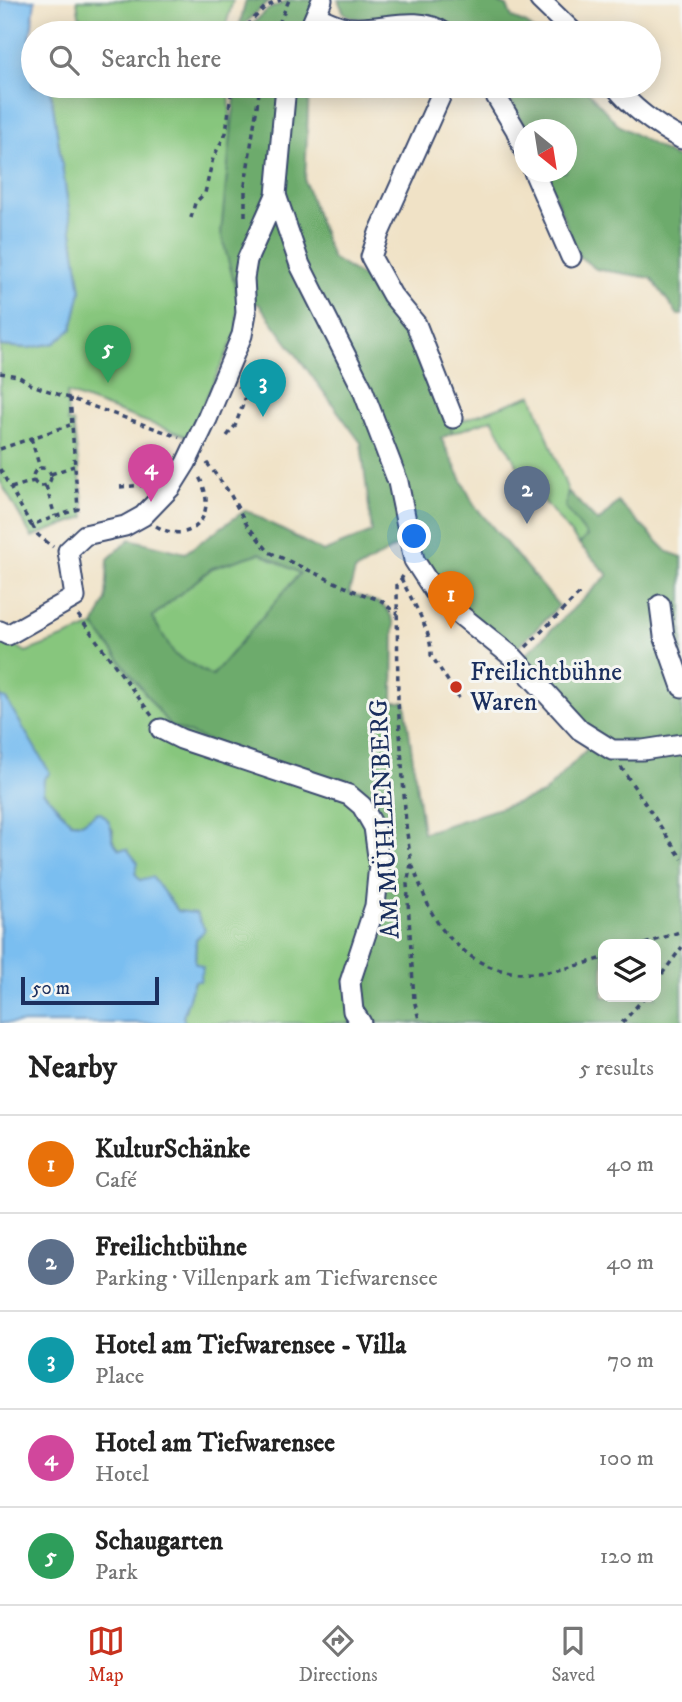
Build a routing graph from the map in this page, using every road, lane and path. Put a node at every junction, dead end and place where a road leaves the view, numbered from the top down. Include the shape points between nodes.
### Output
1 (281, 0) edge
2 (289, 0) edge
3 (540, 0) edge
4 (252, 21) edge
5 (280, 21) edge
6 (562, 21) edge
7 (230, 98) edge
8 (258, 98) edge
9 (285, 98) edge
10 (440, 98) edge
11 (497, 98) edge
12 (624, 98) edge
13 (514, 127) edge
14 (682, 139) edge
15 (538, 182) edge
16 (276, 195) junction
17 (191, 218) dead end
18 (246, 222) dead end
19 (571, 257) dead end
20 (0, 373) edge
21 (248, 391) dead end
22 (70, 397) junction
23 (453, 418) dead end
24 (70, 425) junction
25 (227, 436) dead end
26 (31, 438) junction
27 (0, 449) edge
28 (191, 452) junction
29 (74, 467) junction
30 (40, 468) junction
31 (0, 469) edge
32 (51, 474) junction
33 (34, 481) junction
34 (46, 486) junction
35 (11, 488) junction
36 (55, 516) junction
37 (143, 516) junction
38 (32, 525) junction
39 (68, 551) junction
40 (414, 560) junction
41 (401, 578) junction
42 (582, 591) dead end
43 (68, 601) junction
44 (660, 605) dead end
45 (398, 613) junction
46 (0, 631) edge
47 (514, 658) junction
48 (682, 687) edge
49 (461, 701) dead end
50 (162, 729) joint
51 (682, 744) edge
52 (612, 750) junction
53 (682, 859) edge
54 (411, 864) junction
55 (682, 931) edge
56 (659, 939) edge
57 (682, 947) edge
58 (598, 960) edge
59 (661, 975) edge
60 (641, 1002) edge
61 (360, 1023) edge
62 (420, 1023) edge
63 (622, 1023) edge

1 - 4 path via 265,7
2 - 5 path
3 - 6 street
7 - 17 path via 226,132 213,158 205,193 195,203
8 - 18 path via 245,184
9 - 16 street
10 - 23 street via 371,257 392,295 416,324
11 - 13 street
12 - 14 street
15 - 19 street
16 - 28 street via 247,260 242,335
16 - 40 street via 300,265 362,388 394,470
20 - 22 path
21 - 25 path via 245,406
22 - 24 path
22 - 28 path
24 - 26 path
24 - 29 path
26 - 27 path
26 - 30 path
28 - 37 street via 171,486
28 - 37 path via 207,497 204,517 188,531 177,533 164,531
28 - 45 path via 209,464 269,552 382,601
29 - 32 path
29 - 36 path via 78,509
30 - 32 path
30 - 33 path via 33,474
31 - 35 path
32 - 34 path
33 - 34 path
33 - 35 path
34 - 36 path
35 - 38 path
36 - 38 path
37 - 39 street via 125,527 85,534
38 - 39 path via 52,547
39 - 43 street via 75,597
40 - 41 path
40 - 47 street via 438,597
41 - 45 path, AM MÜHLENBERG
41 - 49 path via 416,604 431,655
42 - 47 path
43 - 46 street via 8,635
43 - 50 path
44 - 48 street via 664,636
45 - 54 path, AM MÜHLENBERG via 398,702
47 - 52 street via 580,730
50 - 61 street via 349,795 362,806 374,827 379,864 375,906 350,982
51 - 52 street
52 - 53 path
54 - 58 path via 436,920 456,945 482,964 510,973 537,974
54 - 62 path, AM MÜHLENBERG via 407,884 414,1000
55 - 56 path
57 - 59 path
60 - 63 path

